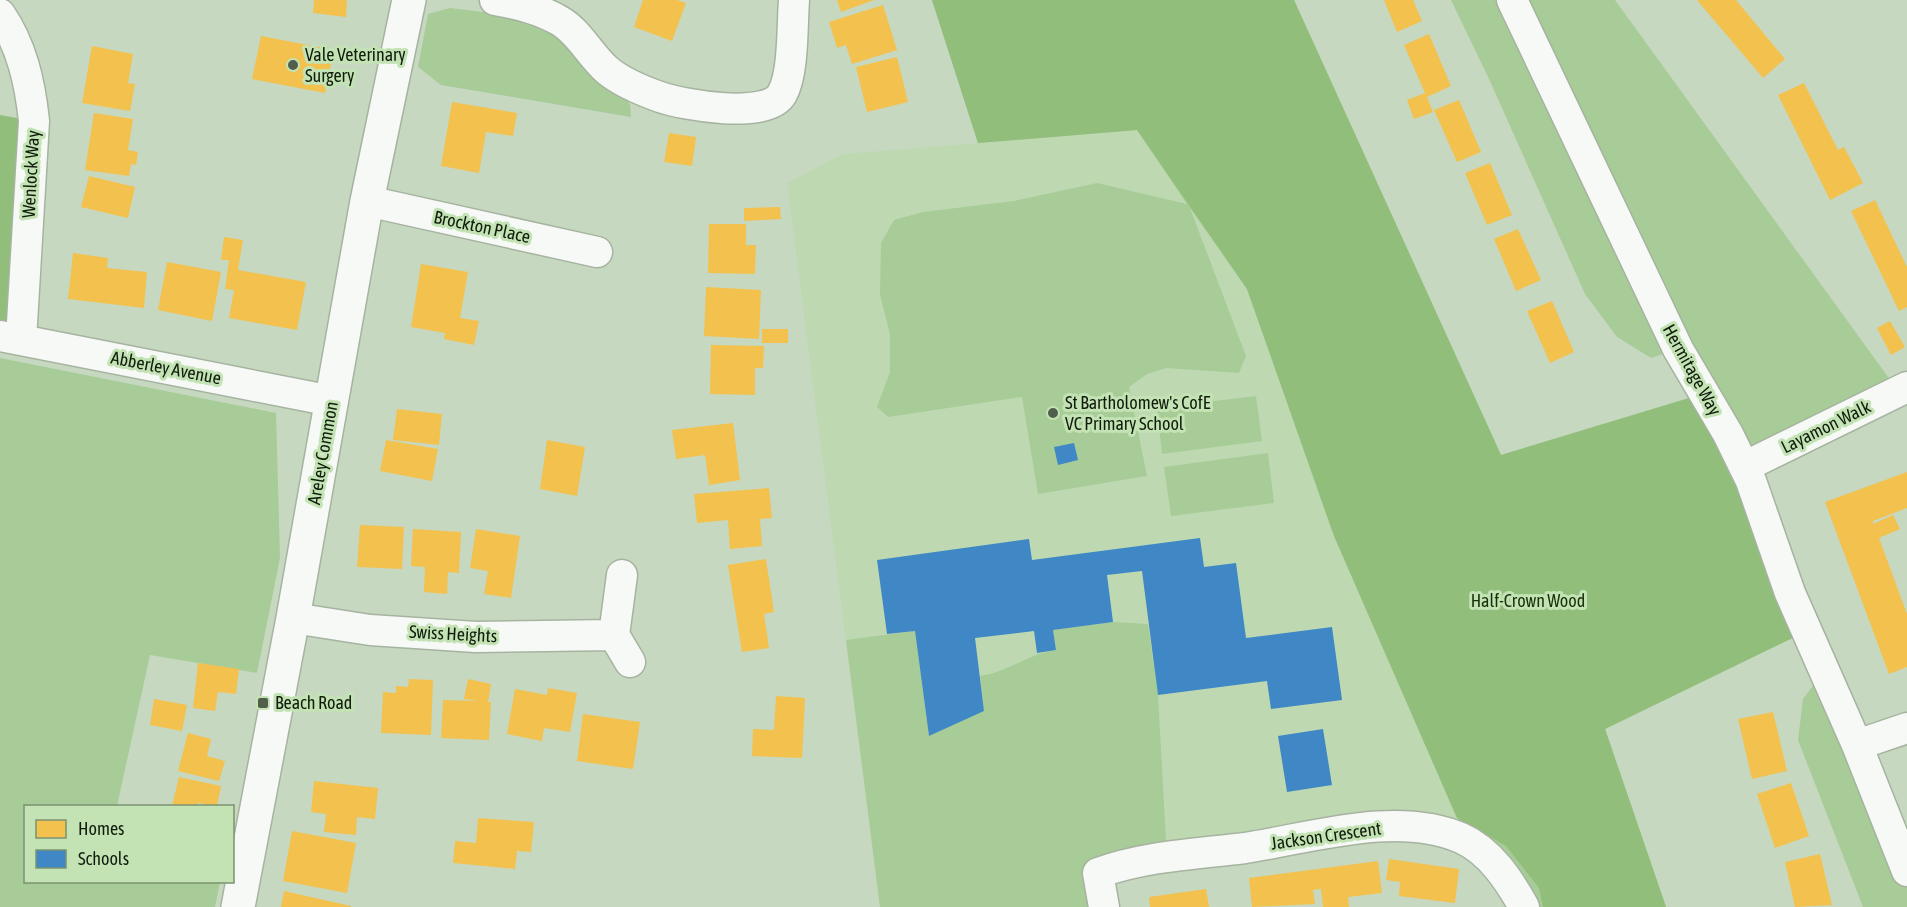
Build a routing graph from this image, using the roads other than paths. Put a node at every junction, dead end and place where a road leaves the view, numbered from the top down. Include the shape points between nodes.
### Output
1 (410, 0) edge
2 (495, 0) edge
3 (794, 0) edge
4 (1512, 0) edge
5 (0, 14) edge
6 (367, 201) junction
7 (597, 252) dead end
8 (10, 338) edge
9 (1907, 387) edge
10 (332, 401) junction
11 (1744, 467) junction
12 (622, 574) dead end
13 (293, 618) junction
14 (614, 635) junction
15 (630, 662) dead end
16 (1907, 728) edge
17 (1857, 745) junction
18 (1907, 871) edge
19 (237, 907) edge
20 (1104, 907) edge
21 (1524, 907) edge

1 - 6 main road, Areley Common
2 - 3 street via 536,10 561,22 608,71 661,97 725,108 760,108 782,95 788,73
4 - 11 street, Hermitage Way via 1678,348
5 - 8 street, Wenlock Way via 21,54 34,121
6 - 7 street, Brockton Place
6 - 10 main road, Areley Common
8 - 10 street, Abberley Avenue
9 - 11 street, Layamon Walk
10 - 13 main road, Areley Common
11 - 17 street, Hermitage Way via 1790,593
12 - 14 street
13 - 14 street, Swiss Heights via 370,630 476,637
13 - 19 main road, Areley Common
14 - 15 street
16 - 17 street
17 - 18 street, Hermitage Way
20 - 21 street, Jackson Crescent via 1098,873 1130,861 1390,826 1433,829 1462,839 1483,853 1507,878

